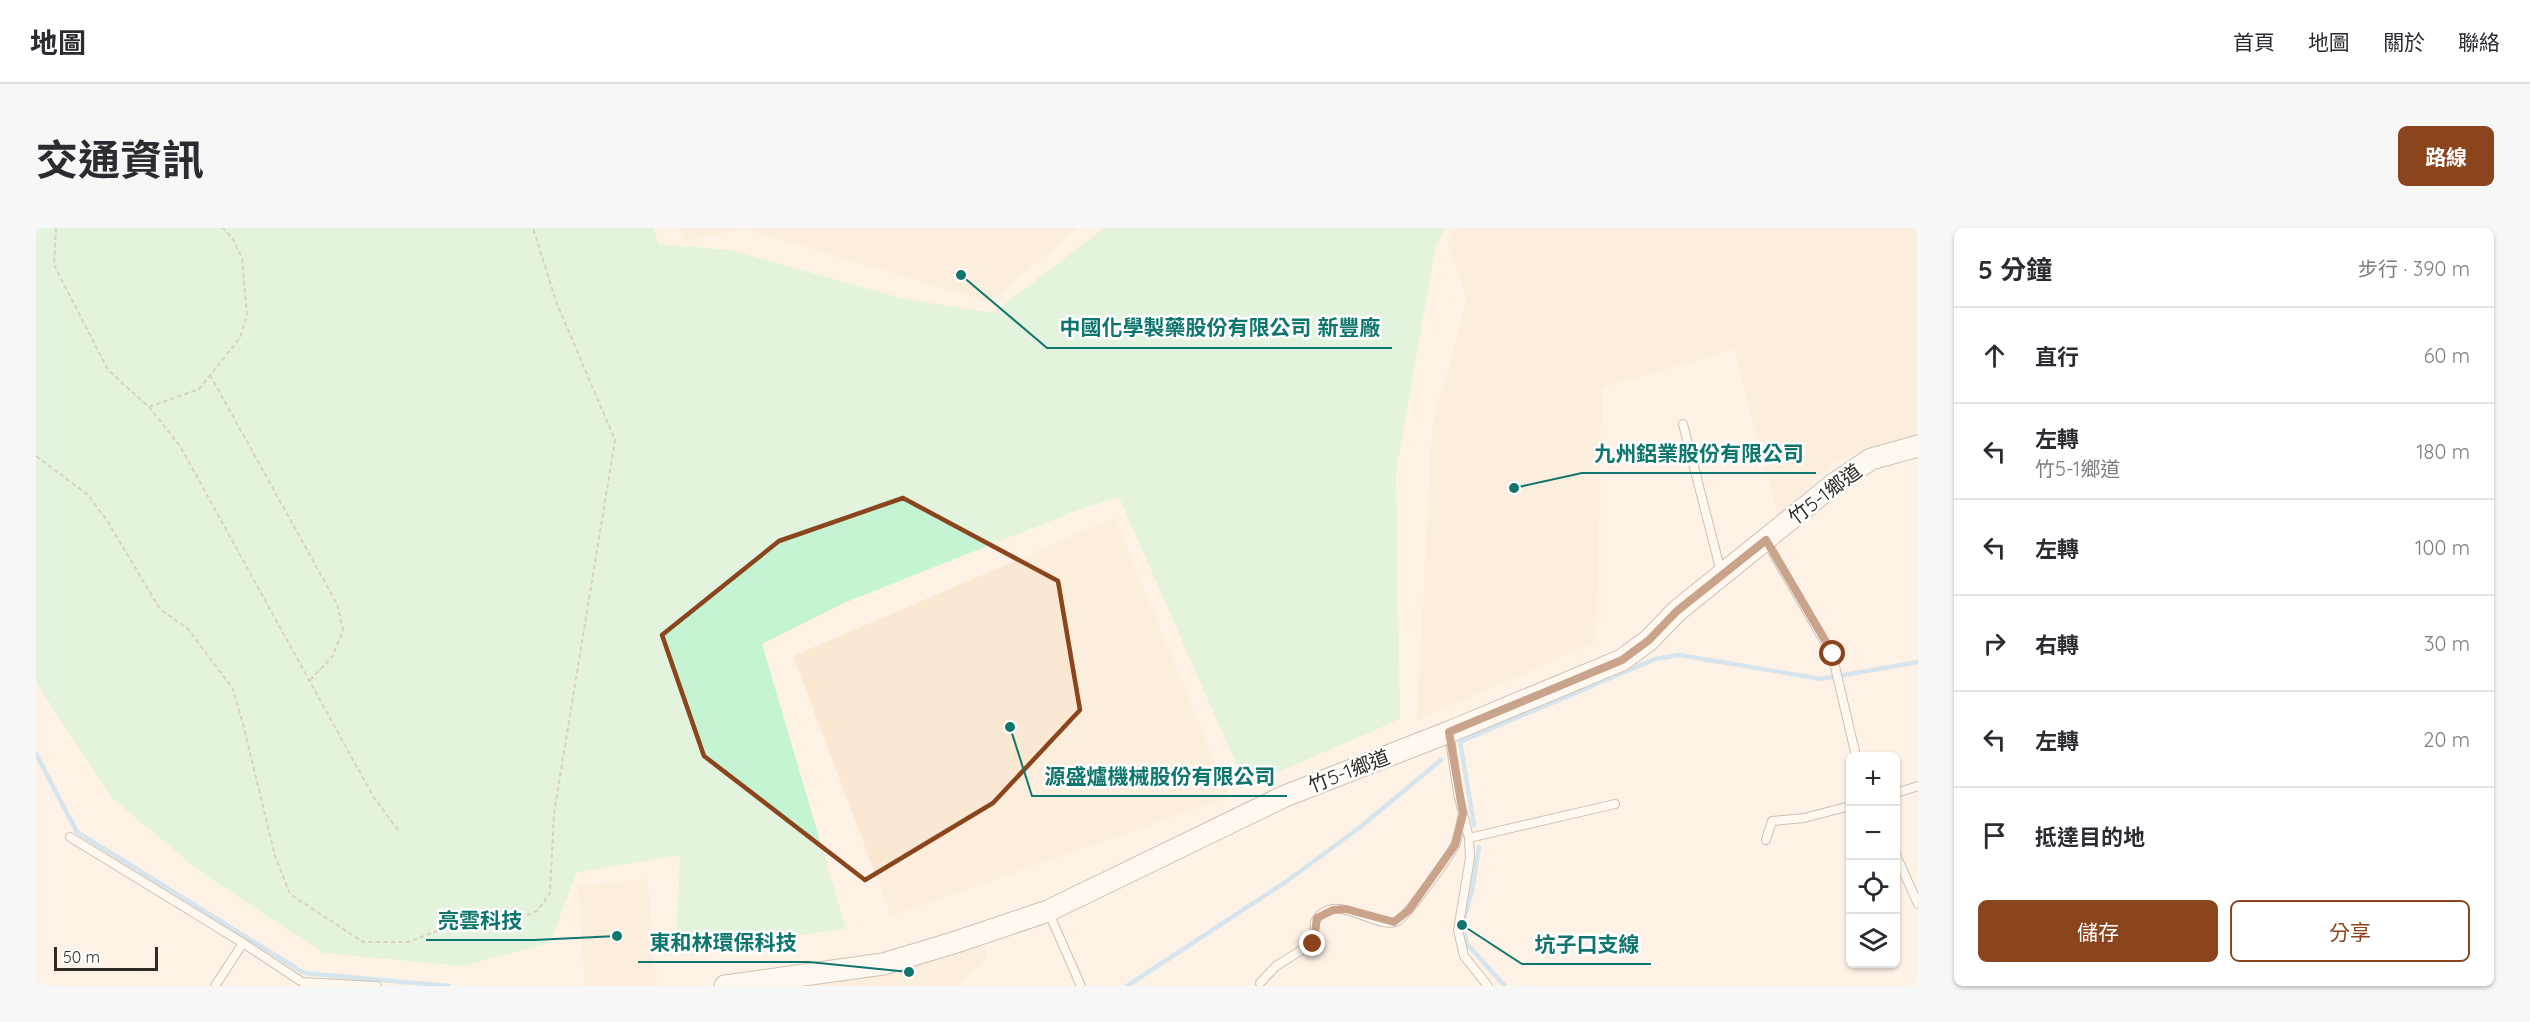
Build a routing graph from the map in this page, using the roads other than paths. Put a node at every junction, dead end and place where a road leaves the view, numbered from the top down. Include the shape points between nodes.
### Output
1 (1683, 424) dead end
2 (1918, 446) edge
3 (1766, 540) junction
4 (1722, 575) junction
5 (1449, 732) junction
6 (1856, 752) edge
7 (1918, 786) edge
8 (1900, 792) edge
9 (1616, 804) dead end
10 (1846, 807) edge
11 (1463, 814) junction
12 (70, 837) dead end
13 (1469, 838) junction
14 (1766, 840) dead end
15 (1898, 860) edge
16 (1918, 904) edge
17 (1048, 911) junction
18 (243, 943) junction
19 (1260, 983) dead end
20 (215, 986) edge
21 (377, 986) edge
22 (725, 986) edge
23 (1081, 986) edge
24 (1488, 986) edge

1 - 4 lane
2 - 3 street, 竹5-1鄉道 via 1871,459
3 - 4 street, 竹5-1鄉道
3 - 6 lane via 1833,654
4 - 5 street, 竹5-1鄉道 via 1622,660
5 - 11 lane
5 - 17 street, 竹5-1鄉道 via 1285,796
7 - 8 lane
9 - 13 lane
10 - 14 lane via 1772,821
11 - 13 lane
11 - 19 lane via 1455,845 1398,921 1346,909 1324,913 1315,922 1313,944 1276,966
12 - 18 lane
13 - 24 lane via 1468,873 1458,930 1464,956
15 - 16 lane
17 - 22 street, 竹5-1鄉道 via 883,964
17 - 23 lane
18 - 20 lane
18 - 21 lane via 302,982

